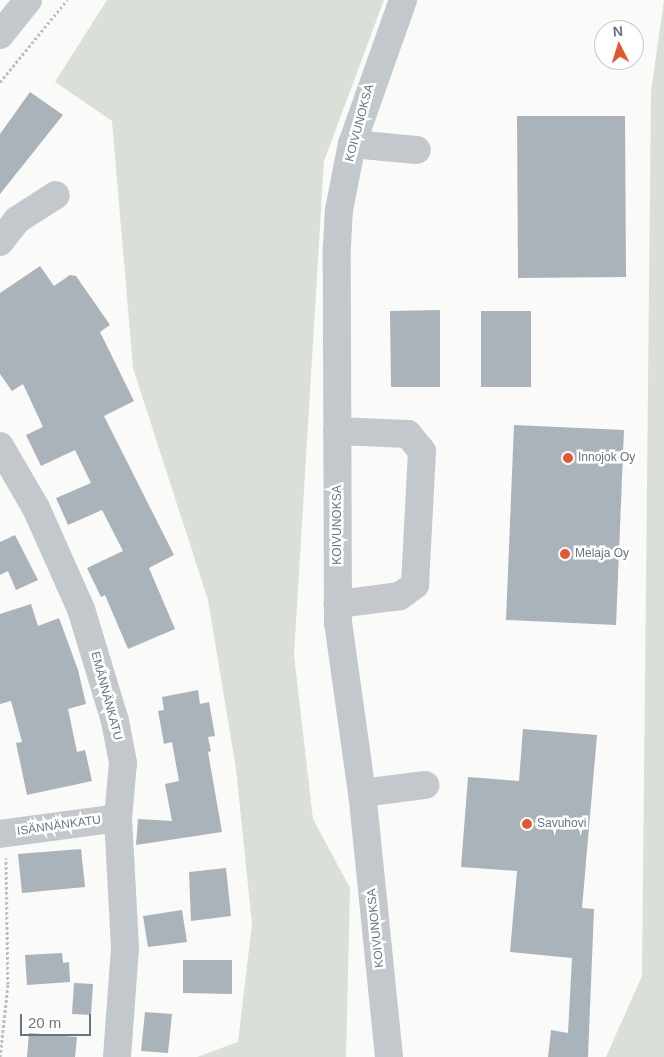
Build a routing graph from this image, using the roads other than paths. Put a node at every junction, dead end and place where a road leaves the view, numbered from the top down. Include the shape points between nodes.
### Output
1 (28, 0) edge
2 (403, 0) edge
3 (0, 34) edge
4 (352, 144) junction
5 (418, 150) dead end
6 (56, 196) dead end
7 (0, 242) edge
8 (337, 432) junction
9 (0, 446) edge
10 (338, 604) junction
11 (426, 785) dead end
12 (362, 793) junction
13 (118, 818) junction
14 (3, 834) edge
15 (117, 1057) edge
16 (389, 1057) edge

1 - 3 street
2 - 4 street, KOIVUNOKSA via 372,78
4 - 5 street
4 - 8 street, KOIVUNOKSA via 339,210 336,246
6 - 7 street via 16,220
8 - 10 street, KOIVUNOKSA
8 - 10 street via 408,434 422,451 415,585 400,596
9 - 13 street, EMÄNNÄNKATU via 36,508 81,609 117,730 123,764
10 - 12 street, KOIVUNOKSA
11 - 12 street
12 - 16 street, KOIVUNOKSA
13 - 14 street, ISÄNNÄNKATU
13 - 15 street, EMÄNNÄNKATU via 125,948

